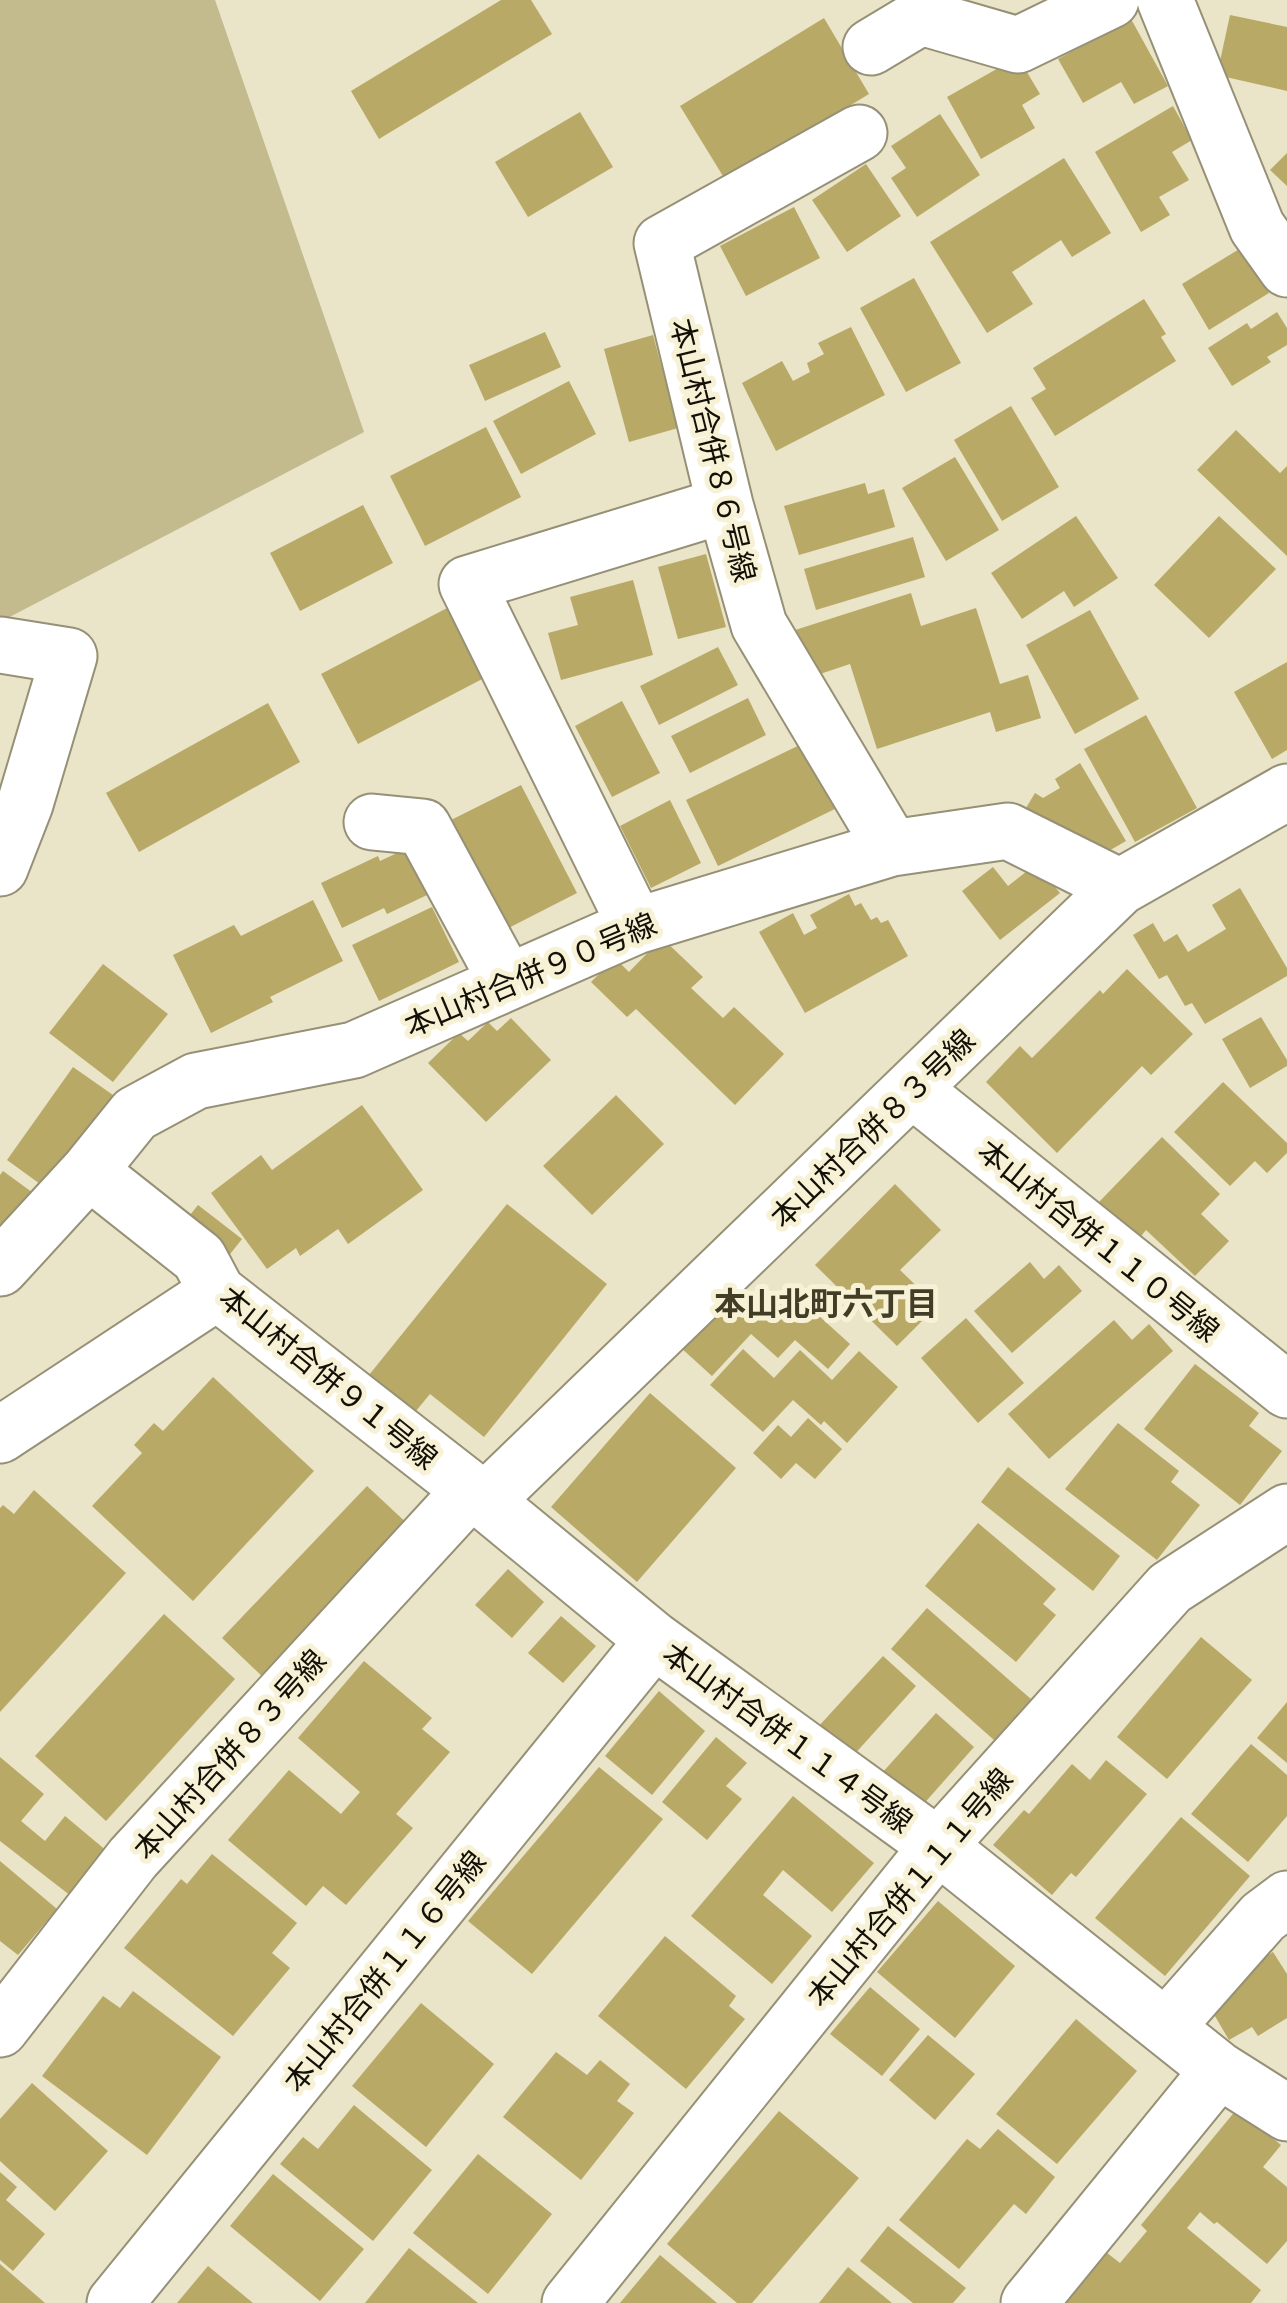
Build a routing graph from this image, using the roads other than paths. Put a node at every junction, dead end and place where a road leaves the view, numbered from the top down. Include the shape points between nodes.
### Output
1 (1111, 0) edge
2 (1165, 0) edge
3 (871, 47) dead end
4 (859, 133) dead end
5 (1287, 269) edge
6 (726, 505) junction
7 (0, 645) edge
8 (1287, 792) edge
9 (372, 822) dead end
10 (892, 848) junction
11 (0, 868) edge
12 (1120, 887) junction
13 (636, 926) junction
14 (507, 982) junction
15 (912, 1089) junction
16 (89, 1171) junction
17 (0, 1268) edge
18 (217, 1292) junction
19 (1287, 1390) edge
20 (0, 1435) edge
21 (478, 1496) junction
22 (1287, 1512) edge
23 (654, 1640) junction
24 (938, 1846) junction
25 (1287, 1898) edge
26 (1166, 2027) junction
27 (0, 2029) edge
28 (1219, 2070) junction
29 (1287, 2113) edge
30 (115, 2303) edge
31 (570, 2303) edge
32 (1028, 2303) edge

1 - 3 street via 1018,45 922,18
2 - 5 street via 1257,227
4 - 6 street, 本山村合併８６号線 via 662,243
6 - 10 street, 本山村合併８６号線 via 760,625
6 - 13 street via 467,584
7 - 11 street via 69,656
8 - 12 street, 本山村合併８３号線
9 - 14 street via 424,827
10 - 12 street, 本山村合併９０号線 via 1008,831
10 - 13 street, 本山村合併９０号線
12 - 15 street, 本山村合併８３号線
13 - 14 street, 本山村合併９０号線
14 - 16 street, 本山村合併９０号線 via 354,1050 196,1080 135,1114
15 - 19 street, 本山村合併１１０号線
15 - 21 street, 本山村合併８３号線
16 - 17 street, 本山村合併９０号線
16 - 18 street, 本山村合併９１号線 via 199,1258
18 - 20 street
18 - 21 street, 本山村合併９１号線
21 - 23 street, 本山村合併１１４号線
21 - 27 street, 本山村合併８３号線 via 133,1858
22 - 24 street, 本山村合併１１１号線 via 1170,1588
23 - 24 street, 本山村合併１１４号線
23 - 30 street, 本山村合併１１６号線
24 - 26 street, 本山村合併１１４号線
24 - 31 street, 本山村合併１１１号線
25 - 26 street via 1263,1916
26 - 28 street, 本山村合併１１４号線
28 - 29 street, 本山村合併１１４号線
28 - 32 street

